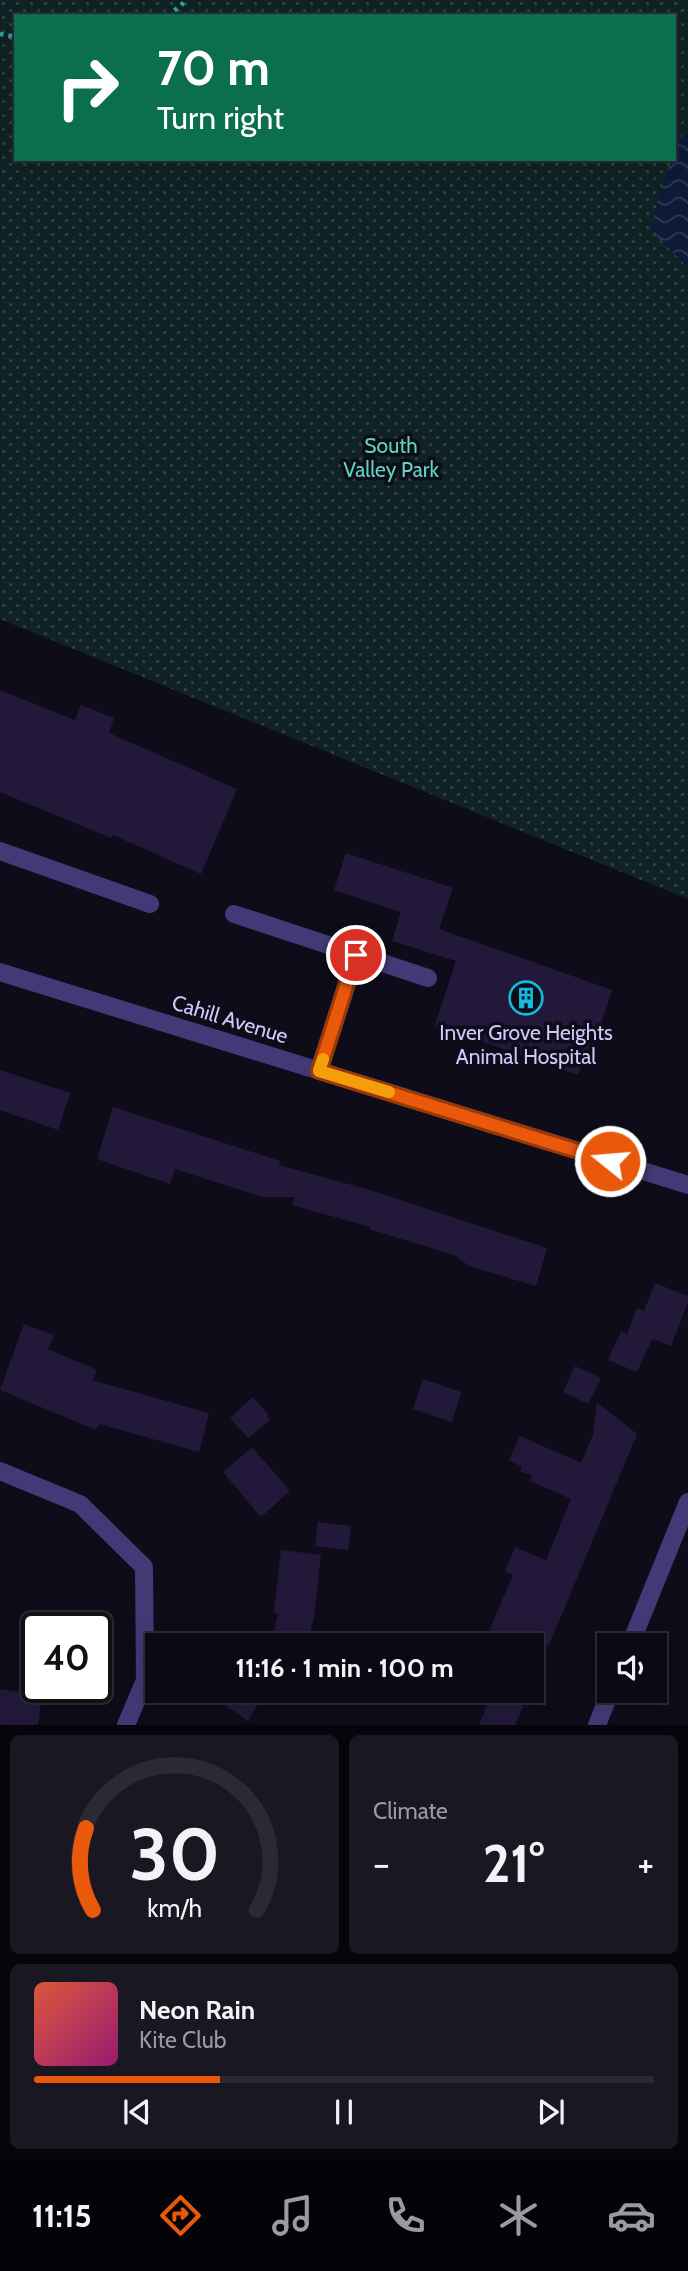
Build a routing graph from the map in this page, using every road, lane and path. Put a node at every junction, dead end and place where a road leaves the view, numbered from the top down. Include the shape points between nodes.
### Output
1 (187, 0) edge
2 (170, 14) edge
3 (0, 851) edge
4 (150, 904) dead end
5 (234, 914) dead end
6 (356, 955) junction
7 (0, 972) edge
8 (428, 978) dead end
9 (319, 1071) junction
10 (688, 1185) edge
11 (0, 1471) edge
12 (688, 1503) edge
13 (635, 1633) edge
14 (606, 1703) edge
15 (126, 1725) edge
16 (597, 1725) edge

1 - 2 path
3 - 4 street
5 - 6 street
6 - 8 street
6 - 9 street
7 - 9 street, Cahill Avenue
9 - 10 street, Cahill Avenue
11 - 15 street via 80,1504 144,1567 145,1680
12 - 13 street
14 - 16 street

